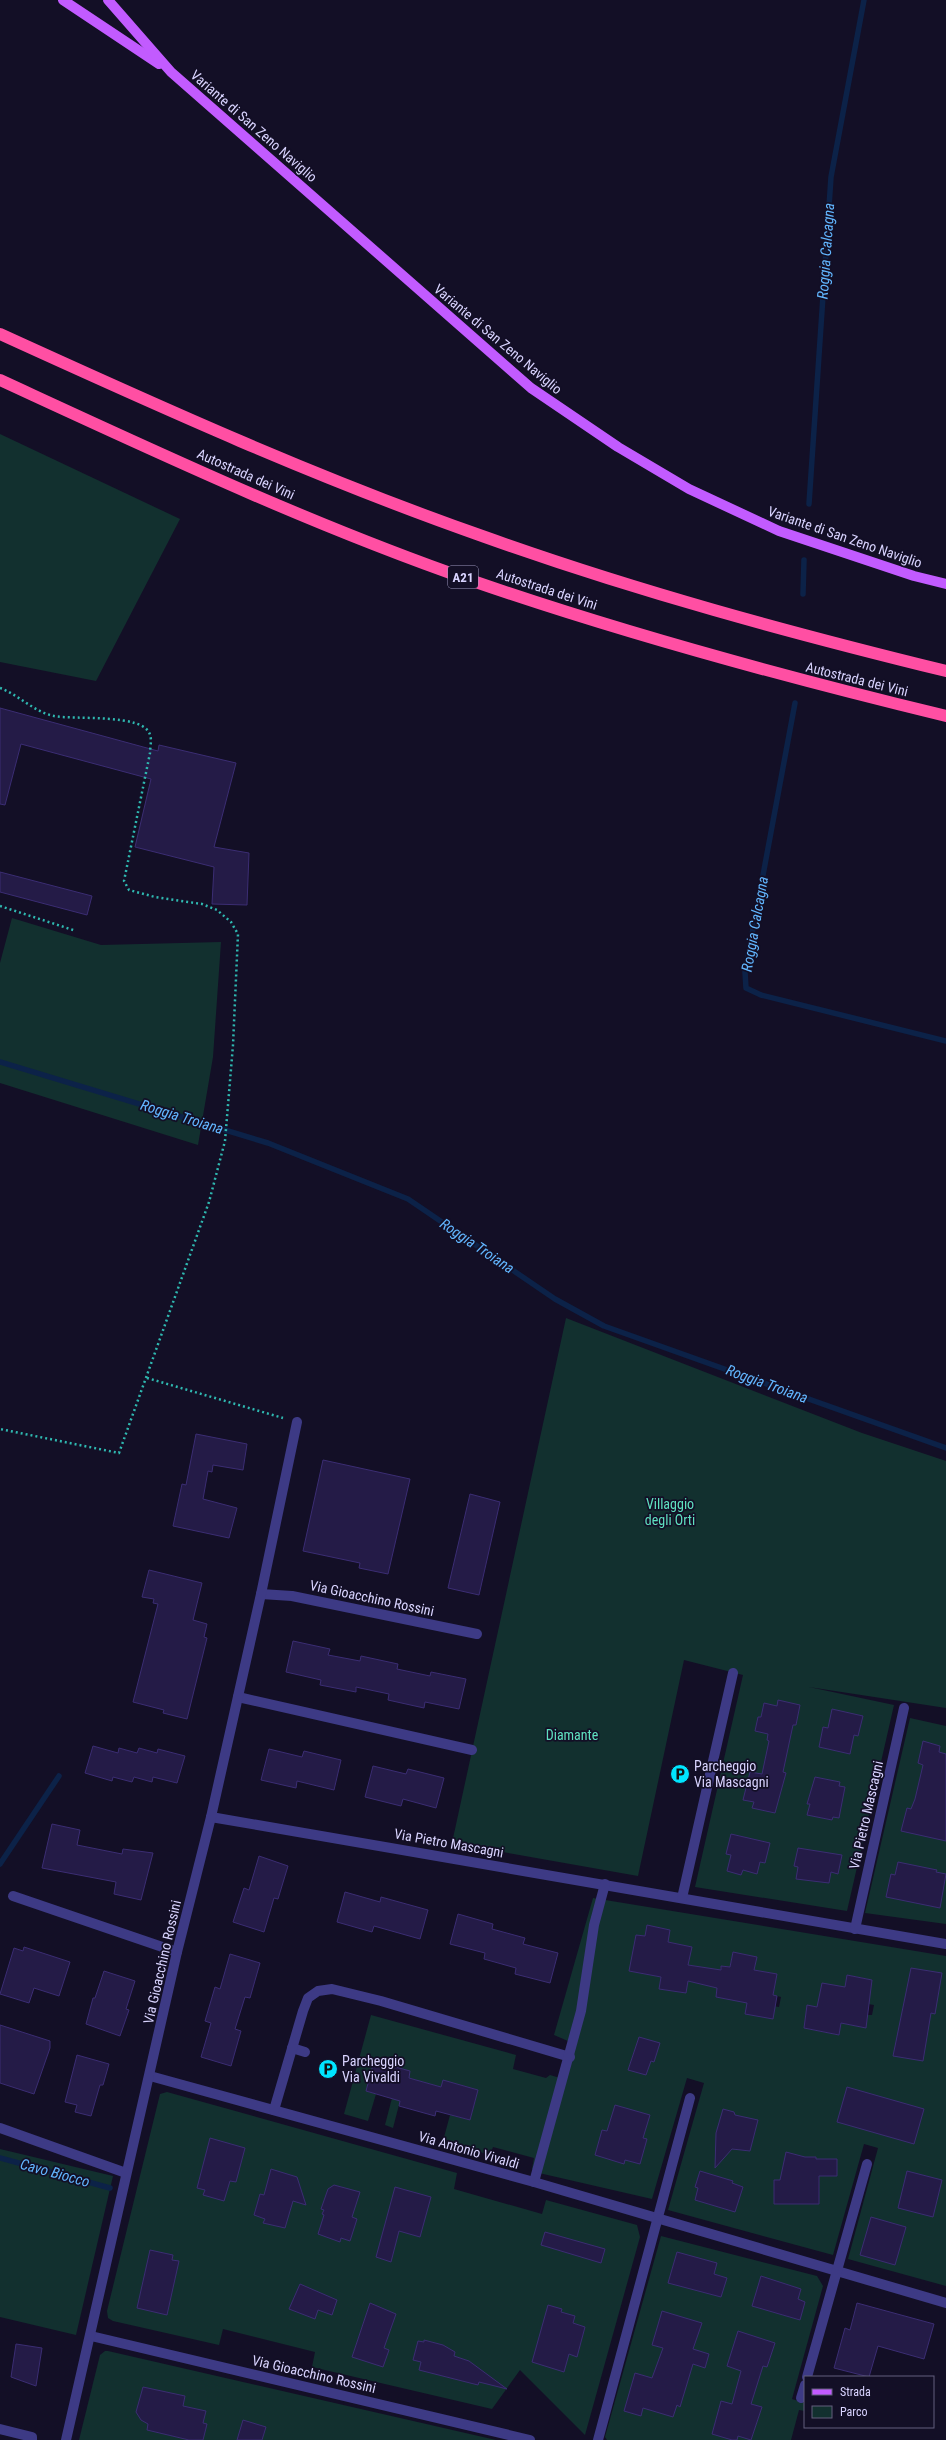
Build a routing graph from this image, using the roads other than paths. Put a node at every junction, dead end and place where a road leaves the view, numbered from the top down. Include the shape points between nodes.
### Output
1 (63, 0) edge
2 (108, 0) edge
3 (171, 72) junction
4 (0, 334) edge
5 (0, 380) edge
6 (946, 584) edge
7 (946, 671) edge
8 (946, 716) edge
9 (297, 1422) road end
10 (261, 1594) junction
11 (477, 1634) dead end
12 (733, 1673) dead end
13 (238, 1697) junction
14 (904, 1708) dead end
15 (472, 1750) dead end
16 (211, 1817) junction
17 (605, 1884) junction
18 (13, 1896) dead end
19 (682, 1898) junction
20 (855, 1929) junction
21 (946, 1944) edge
22 (177, 1952) junction
23 (292, 2048) junction
24 (305, 2052) dead end
25 (570, 2057) junction
26 (150, 2076) junction
27 (690, 2098) dead end
28 (274, 2110) junction
29 (0, 2128) edge
30 (867, 2164) dead end
31 (126, 2173) junction
32 (534, 2182) junction
33 (656, 2218) junction
34 (837, 2272) junction
35 (946, 2303) edge
36 (90, 2336) junction
37 (807, 2376) edge
38 (804, 2388) edge
39 (801, 2398) dead end
40 (0, 2429) edge
41 (32, 2440) edge
42 (66, 2440) edge
43 (530, 2440) edge
44 (598, 2440) edge

1 - 3 main road, Variante di San Zeno Naviglio
2 - 3 main road, Variante di San Zeno Naviglio
3 - 6 main road, Variante di San Zeno Naviglio via 531,388 618,447 689,489 779,531 914,576
4 - 7 highway, Autostrada dei Vini via 300,467 485,538 713,610
5 - 8 highway, Autostrada dei Vini / A21 via 285,508 469,579 697,652
9 - 10 street, Via Gioacchino Rossini
10 - 11 street, Via Gioacchino Rossini via 292,1596
10 - 13 street, Via Gioacchino Rossini
12 - 19 street
13 - 15 street
13 - 16 street, Via Gioacchino Rossini
14 - 20 street, Via Pietro Mascagni
16 - 17 street, Via Pietro Mascagni
16 - 22 street, Via Gioacchino Rossini
17 - 19 street, Via Pietro Mascagni
17 - 25 street via 594,1926 581,2011
18 - 22 street
19 - 20 street, Via Pietro Mascagni
20 - 21 street, Via Pietro Mascagni
22 - 26 street, Via Gioacchino Rossini
23 - 24 street
23 - 25 street via 308,1998 318,1991 332,1989
23 - 28 street
25 - 32 street
26 - 28 street, Via Antonio Vivaldi
26 - 31 street, Via Gioacchino Rossini
27 - 33 street
28 - 32 street, Via Antonio Vivaldi
29 - 31 street
30 - 34 street
31 - 36 street, Via Gioacchino Rossini
32 - 33 street, Via Antonio Vivaldi
33 - 34 street, Via Antonio Vivaldi
33 - 44 street
34 - 35 street, Via Antonio Vivaldi
34 - 37 street
36 - 42 street, Via Gioacchino Rossini
36 - 43 street, Via Gioacchino Rossini
38 - 39 street
40 - 41 street via 32,2437

